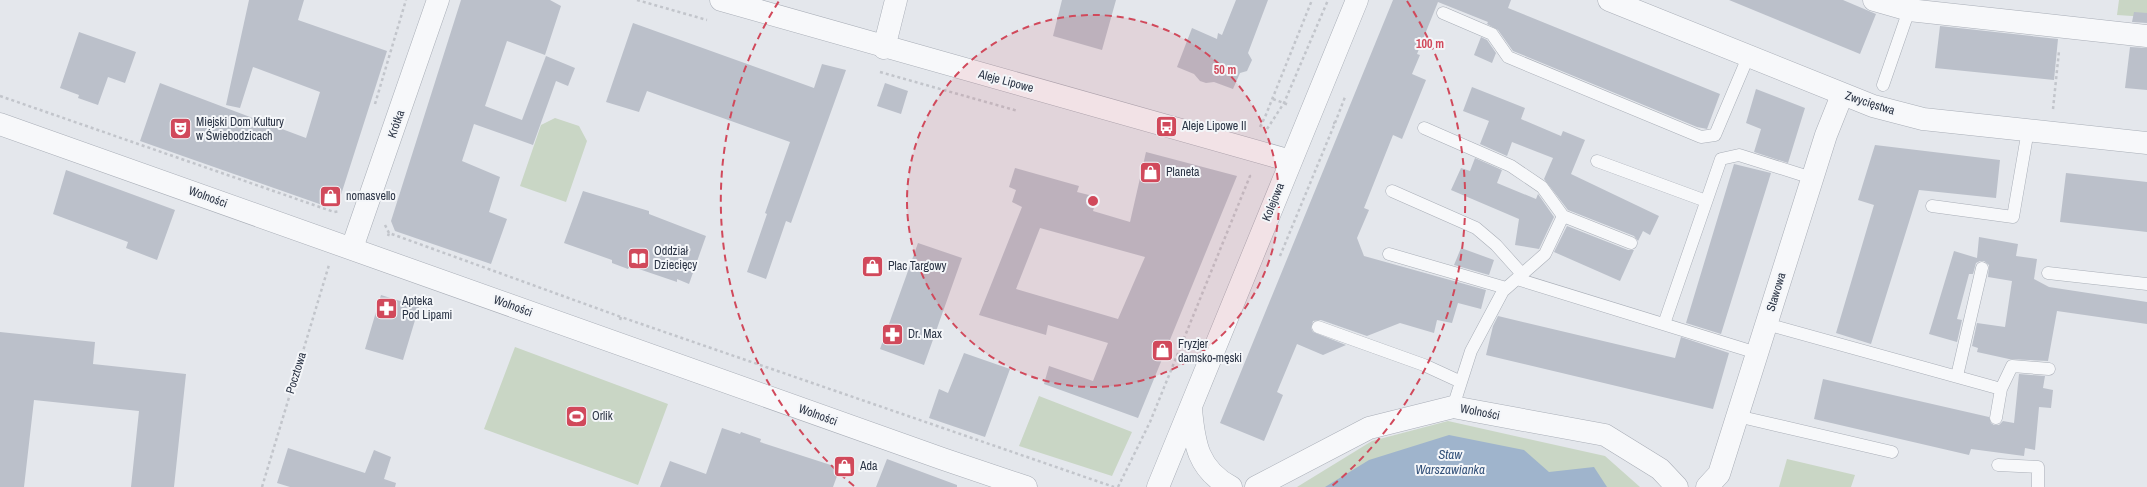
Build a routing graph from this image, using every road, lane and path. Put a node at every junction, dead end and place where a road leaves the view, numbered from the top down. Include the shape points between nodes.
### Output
1 (406, 0) edge
2 (438, 0) edge
3 (721, 0) edge
4 (896, 0) edge
5 (1312, 0) edge
6 (1328, 0) edge
7 (1357, 0) edge
8 (1609, 0) edge
9 (1874, 0) edge
10 (1909, 10) junction
11 (1443, 13) dead end
12 (2062, 26) junction
13 (2147, 36) edge
14 (884, 48) junction
15 (1748, 57) junction
16 (1883, 85) dead end
17 (1842, 94) junction
18 (0, 96) edge
19 (1273, 99) junction
20 (1284, 103) junction
21 (374, 106) dead end
22 (1294, 107) dead end
23 (2053, 109) dead end
24 (1327, 120) dead end
25 (0, 124) edge
26 (1258, 128) dead end
27 (1424, 128) dead end
28 (2028, 130) junction
29 (1265, 131) dead end
30 (2147, 143) edge
31 (1291, 161) junction
32 (1597, 161) dead end
33 (1246, 171) dead end
34 (1812, 178) junction
35 (1392, 191) dead end
36 (1706, 201) junction
37 (344, 205) dead end
38 (1932, 206) dead end
39 (1563, 216) junction
40 (386, 239) dead end
41 (1631, 243) dead end
42 (352, 248) junction
43 (1389, 254) dead end
44 (331, 259) dead end
45 (1278, 262) dead end
46 (1982, 268) dead end
47 (2048, 273) dead end
48 (1520, 277) junction
49 (2147, 284) edge
50 (1506, 288) junction
51 (621, 317) junction
52 (620, 320) dead end
53 (1664, 324) junction
54 (1766, 324) junction
55 (1318, 327) dead end
56 (1757, 353) junction
57 (2049, 369) dead end
58 (1956, 376) junction
59 (1461, 382) junction
60 (2001, 389) junction
61 (1190, 405) junction
62 (1453, 407) junction
63 (1737, 416) junction
64 (1996, 418) dead end
65 (1892, 452) dead end
66 (1998, 465) dead end
67 (262, 487) edge
68 (1026, 487) edge
69 (1114, 487) edge
70 (1118, 487) edge
71 (1158, 487) edge
72 (1231, 487) edge
73 (1256, 487) edge
74 (1677, 487) edge
75 (1707, 487) edge
76 (2038, 487) edge

1 - 21 path
2 - 42 street, Krótka
3 - 14 street, Aleje Lipowe
4 - 14 street
5 - 19 path
6 - 20 path
7 - 31 street, Kolejowa
8 - 15 street, Zwycięstwa
9 - 10 street
10 - 12 street
10 - 16 lane
11 - 15 lane via 1492,34 1508,57 1702,136 1715,135
12 - 13 street
12 - 23 path
14 - 31 street, Aleje Lipowe
15 - 17 street, Zwycięstwa
17 - 28 street, Zwycięstwa via 1873,106 1923,119
17 - 34 street, Stawowa
18 - 37 path via 334,212 341,211
19 - 20 path
19 - 26 path via 1262,125
20 - 22 path
20 - 29 path
24 - 45 path via 1335,124
25 - 42 street, Wolności
27 - 39 lane via 1511,166 1542,187
28 - 30 street, Zwycięstwa
28 - 38 lane via 2012,217
31 - 61 street, Kolejowa
32 - 36 lane
33 - 70 path via 1250,176 1244,191 1150,422
34 - 36 lane via 1738,155 1721,159
34 - 54 street, Stawowa
35 - 48 lane via 1476,228 1496,245
36 - 53 lane
39 - 41 lane
39 - 48 lane via 1545,254
40 - 51 path via 389,234
42 - 68 street, Wolności
43 - 50 lane
44 - 67 path, Pocztowa
46 - 58 lane
47 - 49 lane
48 - 50 lane
48 - 53 lane
50 - 59 lane via 1471,351
51 - 52 path
51 - 69 path
53 - 56 lane
54 - 56 street, Stawowa
54 - 58 lane
55 - 59 lane via 1424,365
56 - 63 street, Stawowa
57 - 60 lane via 2012,366
58 - 60 lane
59 - 62 lane
60 - 64 lane
61 - 71 street, Kolejowa
61 - 72 street, Kolejowa via 1194,438 1201,459 1220,481
62 - 73 street, Wolności via 1370,428
62 - 74 street, Wolności via 1605,435 1660,469
63 - 65 lane
63 - 75 street, Stawowa via 1719,474
66 - 76 lane via 2038,467

